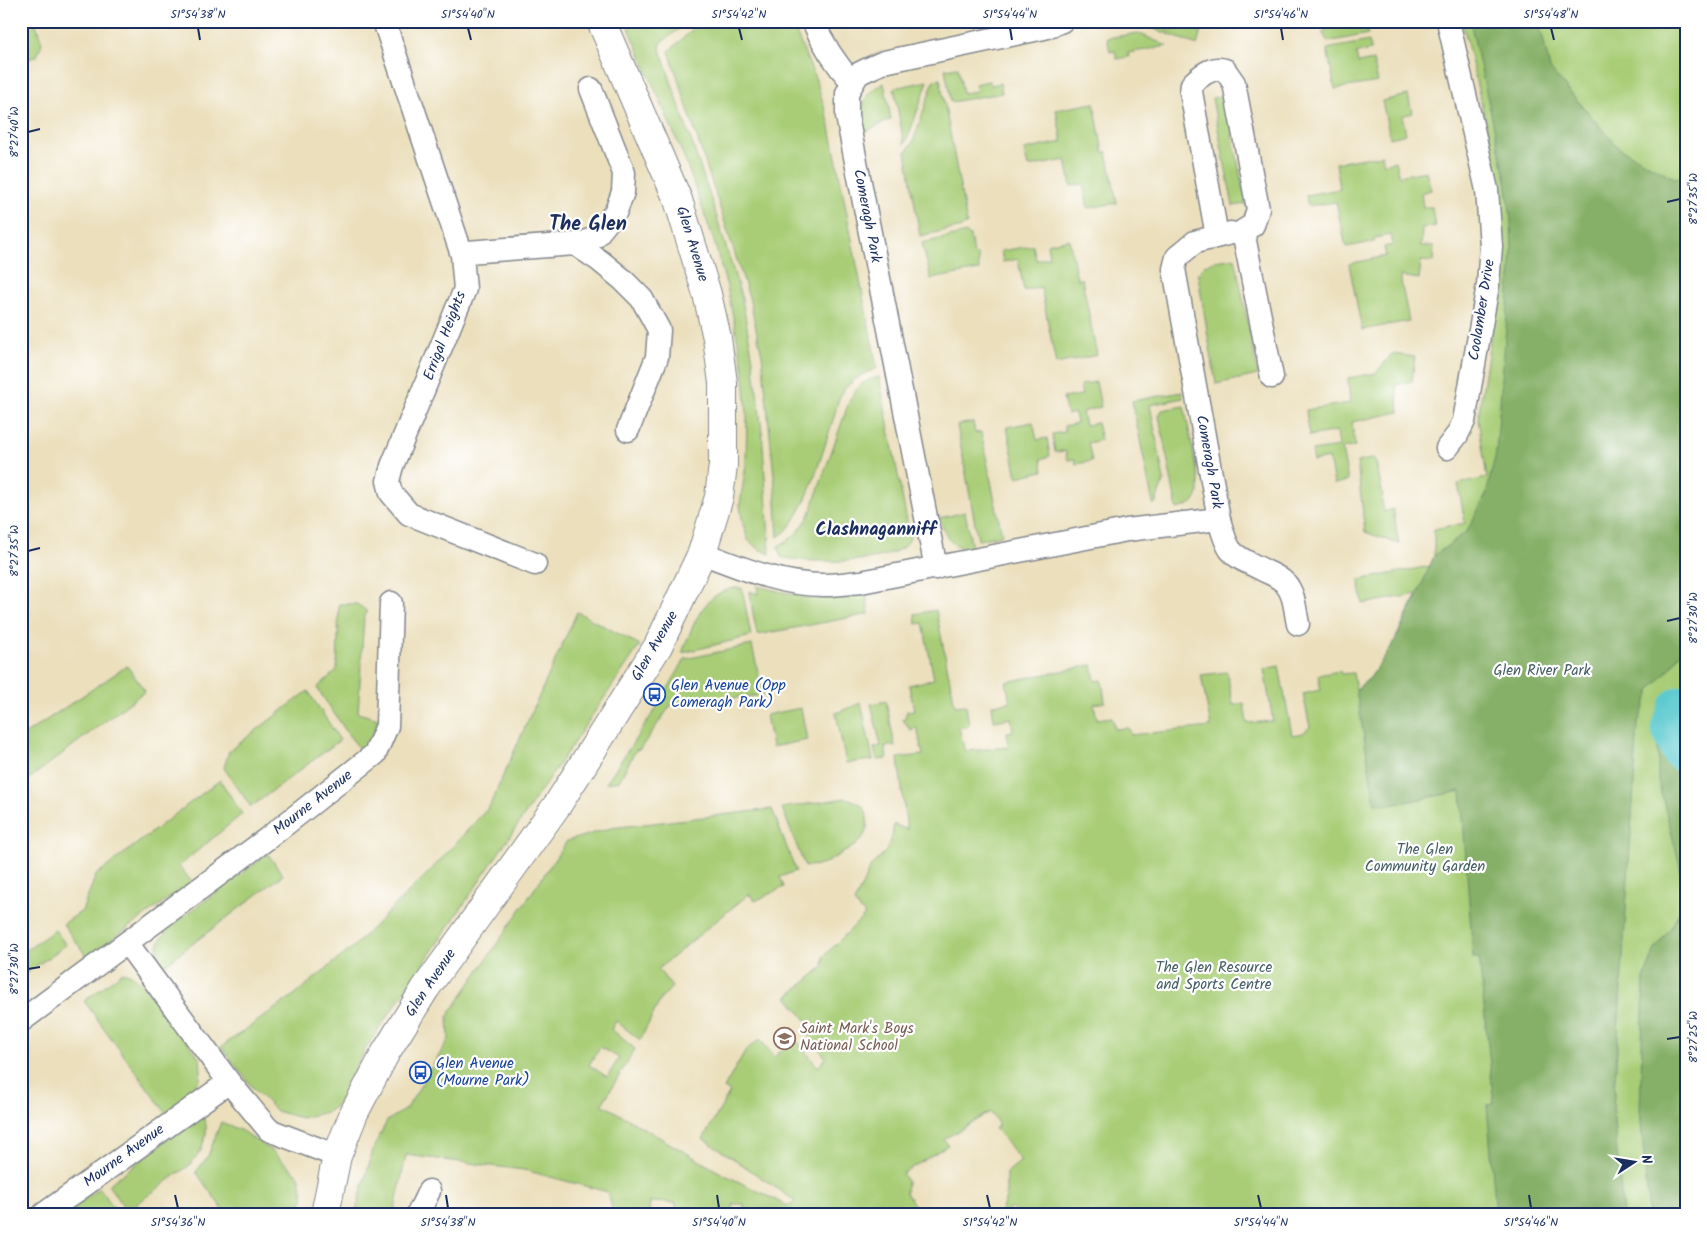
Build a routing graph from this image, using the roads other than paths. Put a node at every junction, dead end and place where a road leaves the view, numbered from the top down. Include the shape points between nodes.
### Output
1 (384, 21) edge
2 (601, 21) edge
3 (813, 21) edge
4 (1062, 21) edge
5 (1448, 21) edge
6 (852, 82) junction
7 (591, 89) dead end
8 (1243, 231) junction
9 (1217, 236) junction
10 (575, 244) junction
11 (462, 255) junction
12 (1272, 376) dead end
13 (628, 430) dead end
14 (1447, 448) dead end
15 (1219, 519) junction
16 (702, 553) junction
17 (535, 564) dead end
18 (936, 568) junction
19 (391, 603) dead end
20 (1298, 624) dead end
21 (127, 943) junction
22 (21, 1021) edge
23 (229, 1082) junction
24 (337, 1156) junction
25 (430, 1191) dead end
26 (44, 1214) edge
27 (326, 1214) edge
28 (418, 1214) edge

1 - 11 street, Errigal Heights
2 - 16 street, Glen Avenue via 678,200 718,338 723,383 723,465 719,497
3 - 6 street via 822,42
4 - 6 street via 1044,28 884,62 858,74
5 - 14 street, Coolamber Drive via 1487,190 1491,246 1488,285 1464,420
6 - 18 street, Comeragh Park via 847,93 847,116
7 - 10 street via 624,173 623,192 616,211 595,237
8 - 9 street, Comeragh Park
8 - 9 street via 1254,225 1258,209 1234,83 1226,70 1220,68 1204,72 1192,84 1191,92
8 - 12 street
9 - 15 street, Comeragh Park via 1195,242 1177,258 1174,269
10 - 11 street via 467,252
10 - 13 street via 622,279 642,299 659,330 657,357
11 - 17 street, Errigal Heights via 465,289 388,481 391,493 409,514
15 - 18 street, Comeragh Park via 1127,530
15 - 20 street via 1224,541 1232,554 1286,584
16 - 18 street, Comeragh Park via 741,568 825,585
16 - 24 street, Glen Avenue via 658,646 558,804 425,990 386,1052 354,1113
19 - 21 street, Mourne Avenue via 387,726 375,754
21 - 22 street, Mourne Avenue
21 - 23 street
23 - 24 street via 269,1130
23 - 26 street, Mourne Avenue
24 - 27 street, Glen Avenue
25 - 28 street

